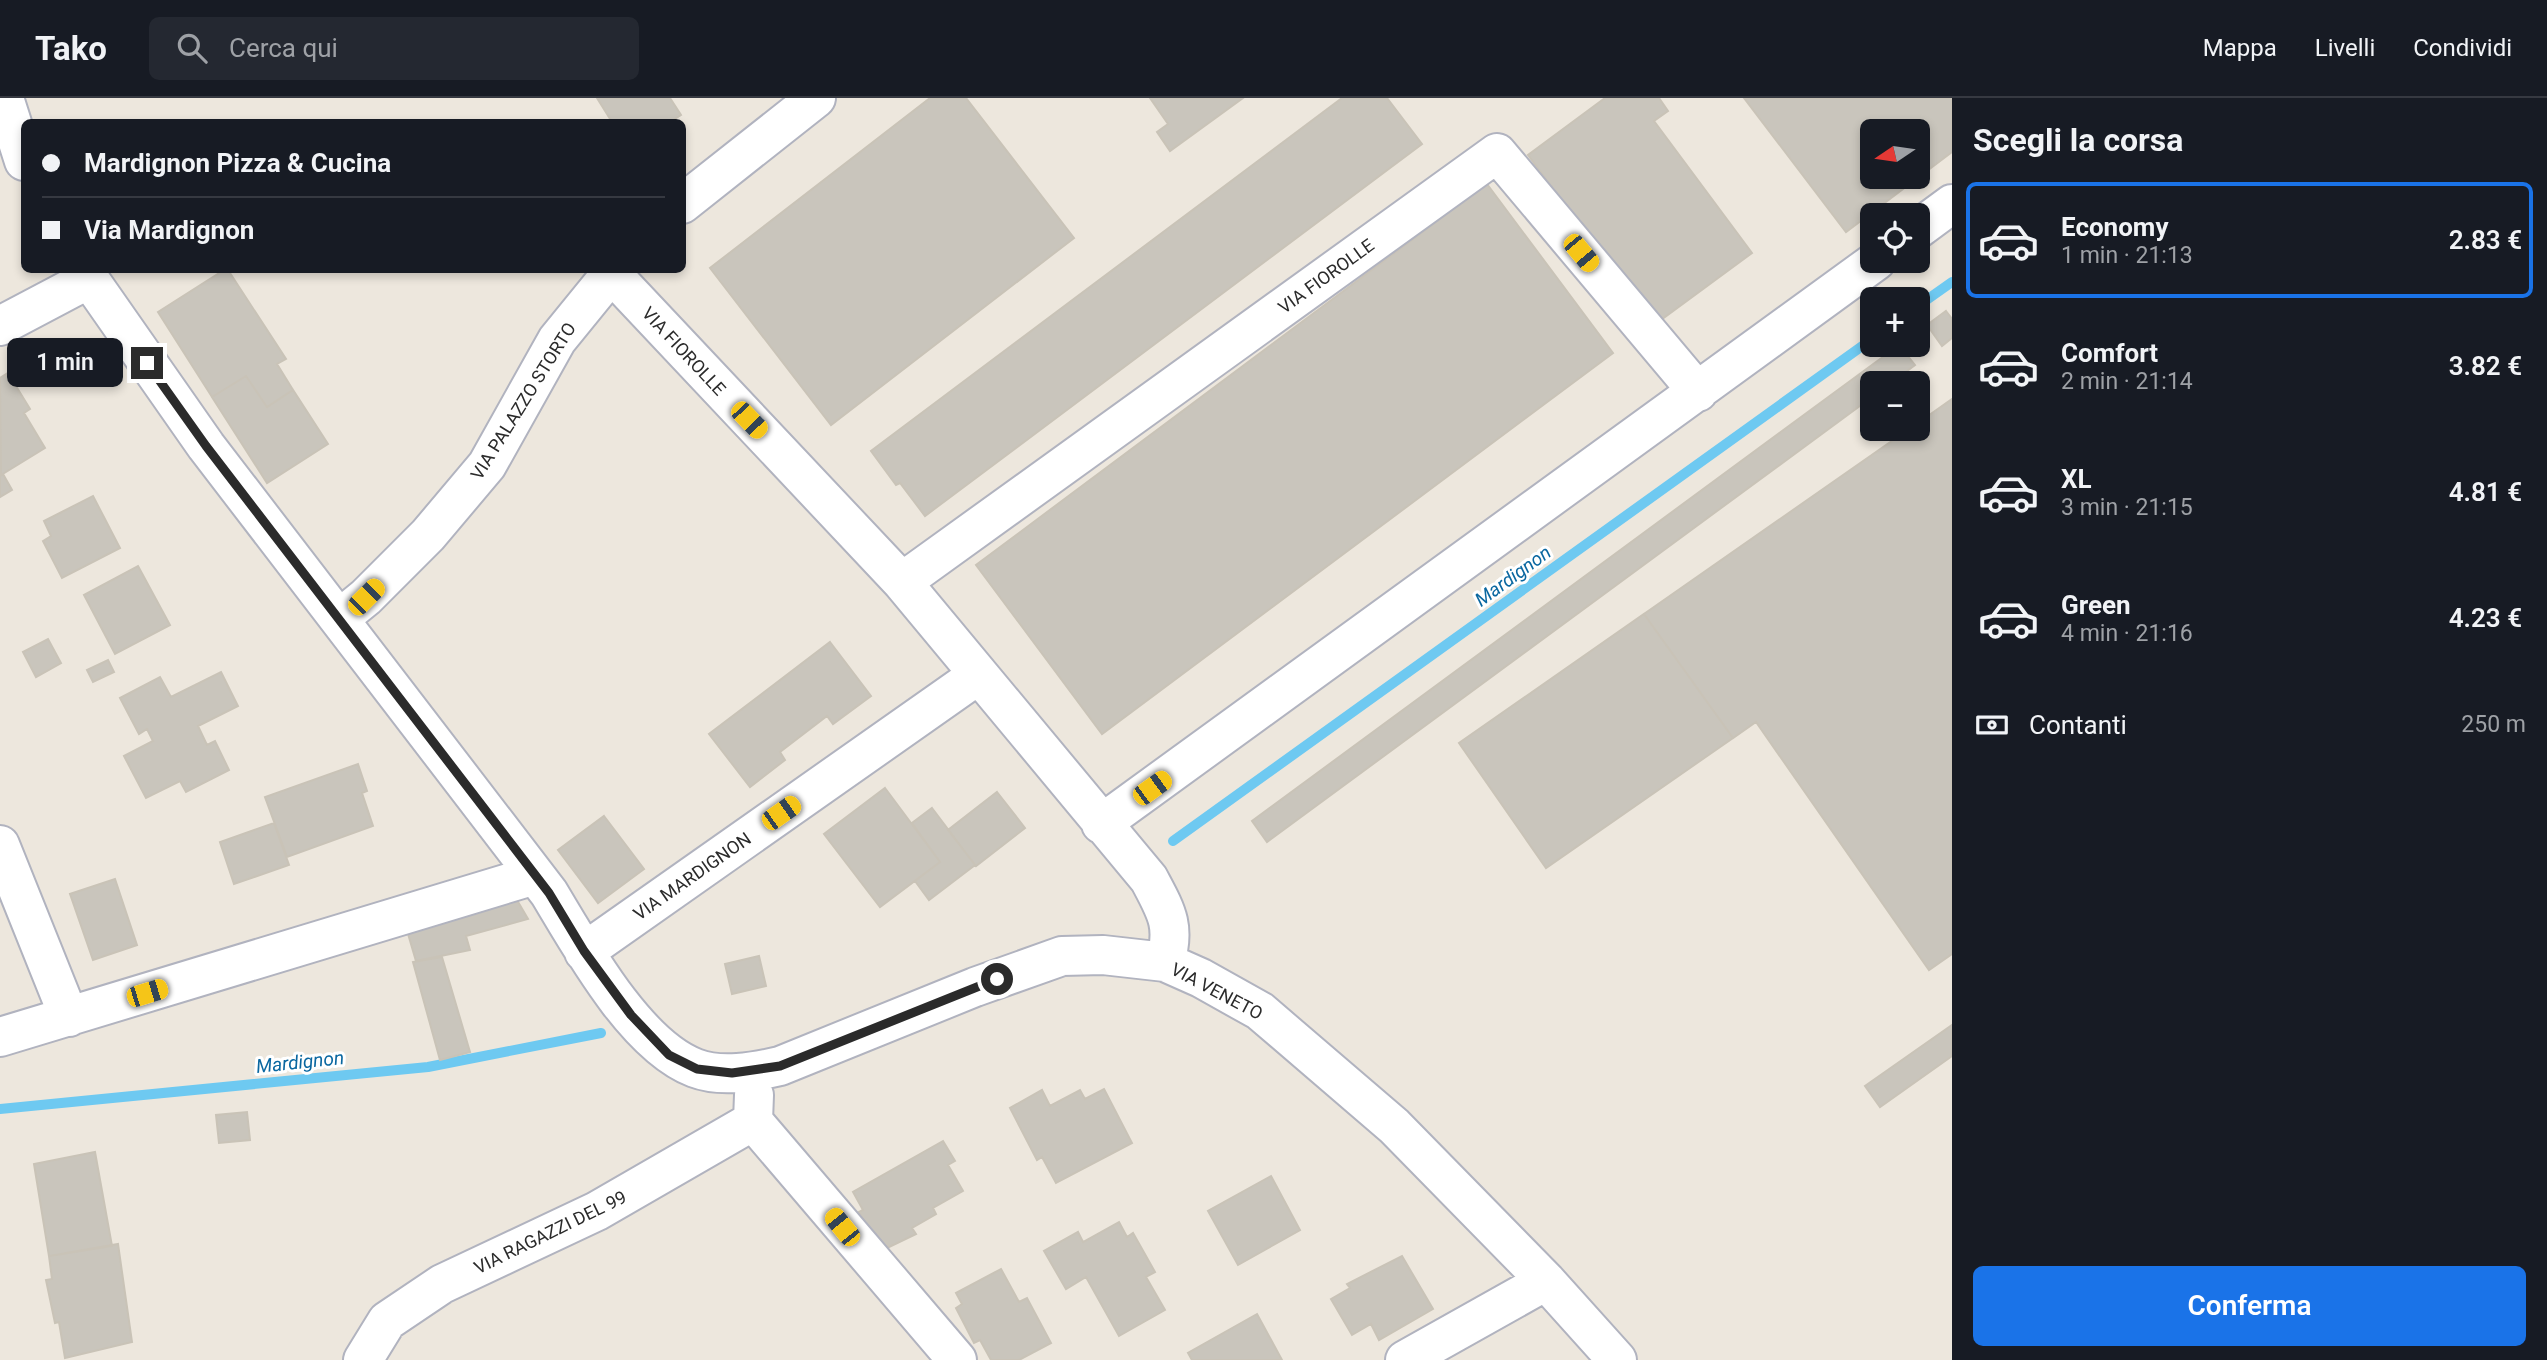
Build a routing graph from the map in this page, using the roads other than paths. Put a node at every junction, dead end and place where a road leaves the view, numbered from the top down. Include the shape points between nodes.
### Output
1 (4, 98) edge
2 (816, 98) edge
3 (21, 152) edge
4 (686, 201) edge
5 (1952, 204) edge
6 (1930, 220) edge
7 (610, 273) edge
8 (614, 273) edge
9 (1860, 273) edge
10 (86, 274) edge
11 (0, 326) edge
12 (1698, 392) junction
13 (902, 582) junction
14 (339, 619) junction
15 (978, 675) junction
16 (1101, 824) junction
17 (0, 845) edge
18 (535, 875) junction
19 (584, 951) junction
20 (1165, 962) junction
21 (69, 1017) junction
22 (0, 1037) edge
23 (754, 1072) junction
24 (753, 1121) junction
25 (1546, 1281) junction
26 (363, 1360) edge
27 (957, 1360) edge
28 (1405, 1360) edge
29 (1617, 1360) edge

1 - 3 street
2 - 4 street
5 - 6 street
7 - 14 street, VIA PALAZZO STORTO via 556,340 488,465 428,535
8 - 13 street, VIA FIOROLLE
9 - 12 street
10 - 11 street
10 - 14 street via 206,446
12 - 13 street, VIA FIOROLLE via 1497,153
12 - 16 street
13 - 15 street, VIA FIOROLLE
14 - 18 street
15 - 16 street, VIA FIOROLLE
15 - 19 street, VIA MARDIGNON
16 - 20 street, VIA FIOROLLE via 1149,879 1166,910 1171,940
17 - 21 street
18 - 19 street
18 - 21 street
19 - 23 street, VIA VENETO via 631,1015 669,1055 697,1069
20 - 23 street, VIA VENETO via 1062,956 780,1066
20 - 25 street, VIA VENETO via 1260,1011 1394,1126
21 - 22 street
23 - 24 street
24 - 26 street, VIA RAGAZZI DEL 99 via 597,1211 442,1284 387,1321
24 - 27 street
25 - 28 street
25 - 29 street, VIA VENETO

